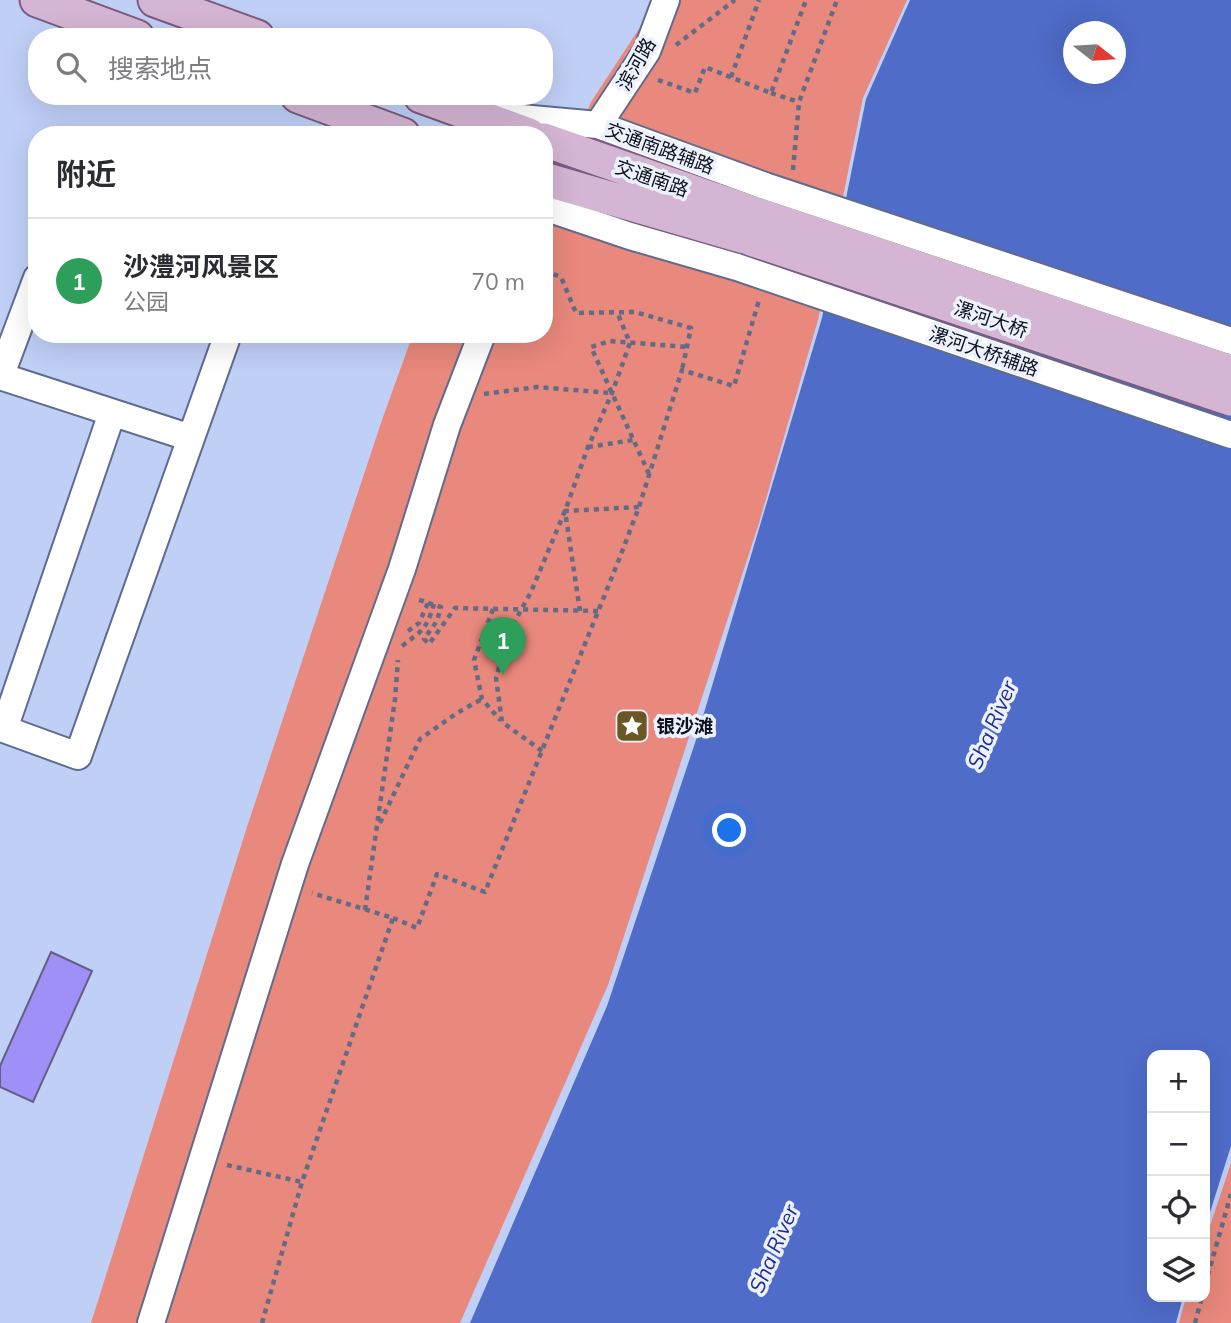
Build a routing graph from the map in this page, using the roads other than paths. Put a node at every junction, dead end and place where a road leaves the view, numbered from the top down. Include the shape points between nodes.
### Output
1 (37, 0) edge
2 (155, 0) edge
3 (666, 0) edge
4 (112, 28) edge
5 (232, 28) edge
6 (322, 105) edge
7 (446, 105) edge
8 (468, 113) junction
9 (598, 125) junction
10 (379, 126) edge
11 (504, 126) edge
12 (553, 144) edge
13 (553, 181) edge
14 (553, 210) edge
15 (753, 227) junction
16 (28, 302) edge
17 (1231, 341) edge
18 (225, 343) edge
19 (479, 343) edge
20 (1231, 372) edge
21 (0, 376) edge
22 (1231, 400) edge
23 (112, 413) junction
24 (1231, 435) edge
25 (191, 438) junction
26 (151, 1323) edge

1 - 4 main road
2 - 5 main road
3 - 9 street, 滨河路 via 648,51
6 - 10 main road
7 - 8 main road
8 - 9 street, 交通南路辅路
8 - 11 main road
9 - 15 street, 交通南路辅路
12 - 15 main road, 交通南路
13 - 15 main road, 交通南路
14 - 15 street via 630,236
15 - 17 street, bridge
15 - 20 main road, 漯河大桥, bridge
15 - 22 main road, 漯河大桥, bridge
15 - 24 street, 漯河大桥辅路, bridge
16 - 21 street
18 - 25 street
19 - 26 street via 288,886
21 - 23 street
23 - 25 street
23 - 25 street via 4,729 78,756

